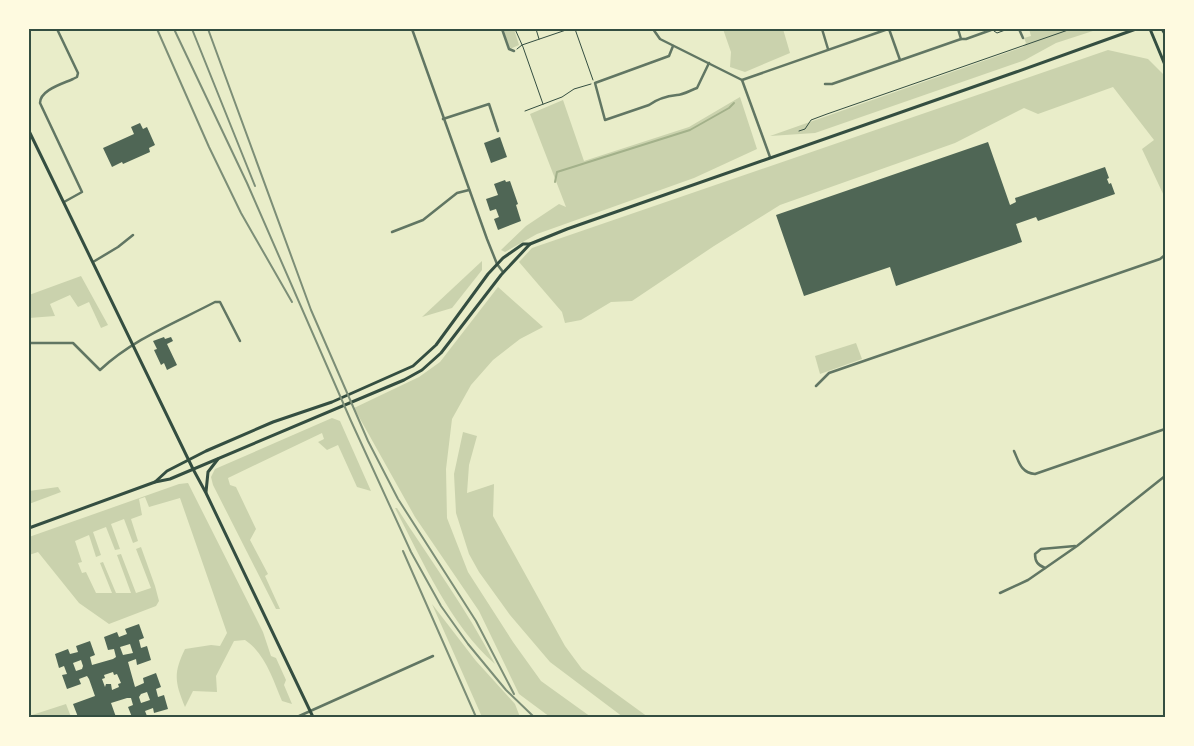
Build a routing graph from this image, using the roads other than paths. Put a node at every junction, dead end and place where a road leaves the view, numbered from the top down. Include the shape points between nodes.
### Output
1 (57, 29) edge
2 (412, 29) edge
3 (502, 29) edge
4 (653, 29) edge
5 (822, 29) edge
6 (889, 29) edge
7 (958, 29) edge
8 (1019, 29) edge
9 (1136, 29) edge
10 (1150, 29) edge
11 (1162, 29) edge
12 (991, 30) road end
13 (1165, 34) edge
14 (1022, 38) dead end
15 (961, 39) junction
16 (673, 46) junction
17 (828, 49) junction
18 (514, 51) road end
19 (900, 60) junction
20 (709, 63) junction
21 (1165, 65) edge
22 (742, 80) junction
23 (825, 84) dead end
24 (443, 119) junction
25 (29, 131) edge
26 (498, 131) dead end
27 (770, 157) junction
28 (469, 190) junction
29 (64, 202) junction
30 (392, 232) dead end
31 (133, 235) dead end
32 (530, 244) junction
33 (1165, 255) edge
34 (93, 262) junction
35 (497, 264) junction
36 (503, 272) junction
37 (240, 341) dead end
38 (29, 343) edge
39 (132, 345) junction
40 (816, 386) dead end
41 (1165, 429) edge
42 (1014, 451) dead end
43 (218, 458) junction
44 (188, 460) junction
45 (193, 469) junction
46 (1165, 476) edge
47 (155, 482) junction
48 (206, 493) junction
49 (29, 528) edge
50 (1077, 546) junction
51 (1045, 568) junction
52 (1000, 593) dead end
53 (434, 656) dead end
54 (310, 712) junction
55 (297, 717) edge
56 (313, 717) edge

1 - 29 street via 78,73 73,79 45,93 40,103 82,192
2 - 24 street
3 - 18 street via 509,48
4 - 16 street via 660,39
5 - 17 street
6 - 17 street
6 - 19 street
7 - 15 street
8 - 14 street
9 - 27 main road
10 - 21 main road
11 - 13 main road
12 - 15 street
15 - 19 street
16 - 20 street
16 - 20 street via 669,56 594,83 606,120 697,88
17 - 22 street
19 - 23 street
20 - 22 street
22 - 27 street
24 - 26 street via 489,104
24 - 28 street
25 - 29 main road
27 - 32 main road
28 - 30 street via 457,193 423,220
28 - 35 street
29 - 34 main road
31 - 34 street
32 - 35 main road via 520,246
32 - 36 main road
33 - 40 street via 829,373
34 - 39 main road
35 - 36 street
35 - 44 main road via 436,345 413,366
36 - 43 main road via 450,343 418,373
37 - 39 street via 220,302 215,302
38 - 39 street via 73,342 100,370
39 - 44 main road
41 - 42 street via 1035,474 1023,470
43 - 45 main road
43 - 48 main road via 208,472
44 - 45 main road
44 - 47 main road
45 - 47 main road
45 - 48 main road
46 - 50 street
47 - 49 main road
48 - 54 main road
50 - 51 street
50 - 51 street via 1040,550 1035,554 1035,560
51 - 52 street
53 - 54 street
54 - 55 street
54 - 56 main road

